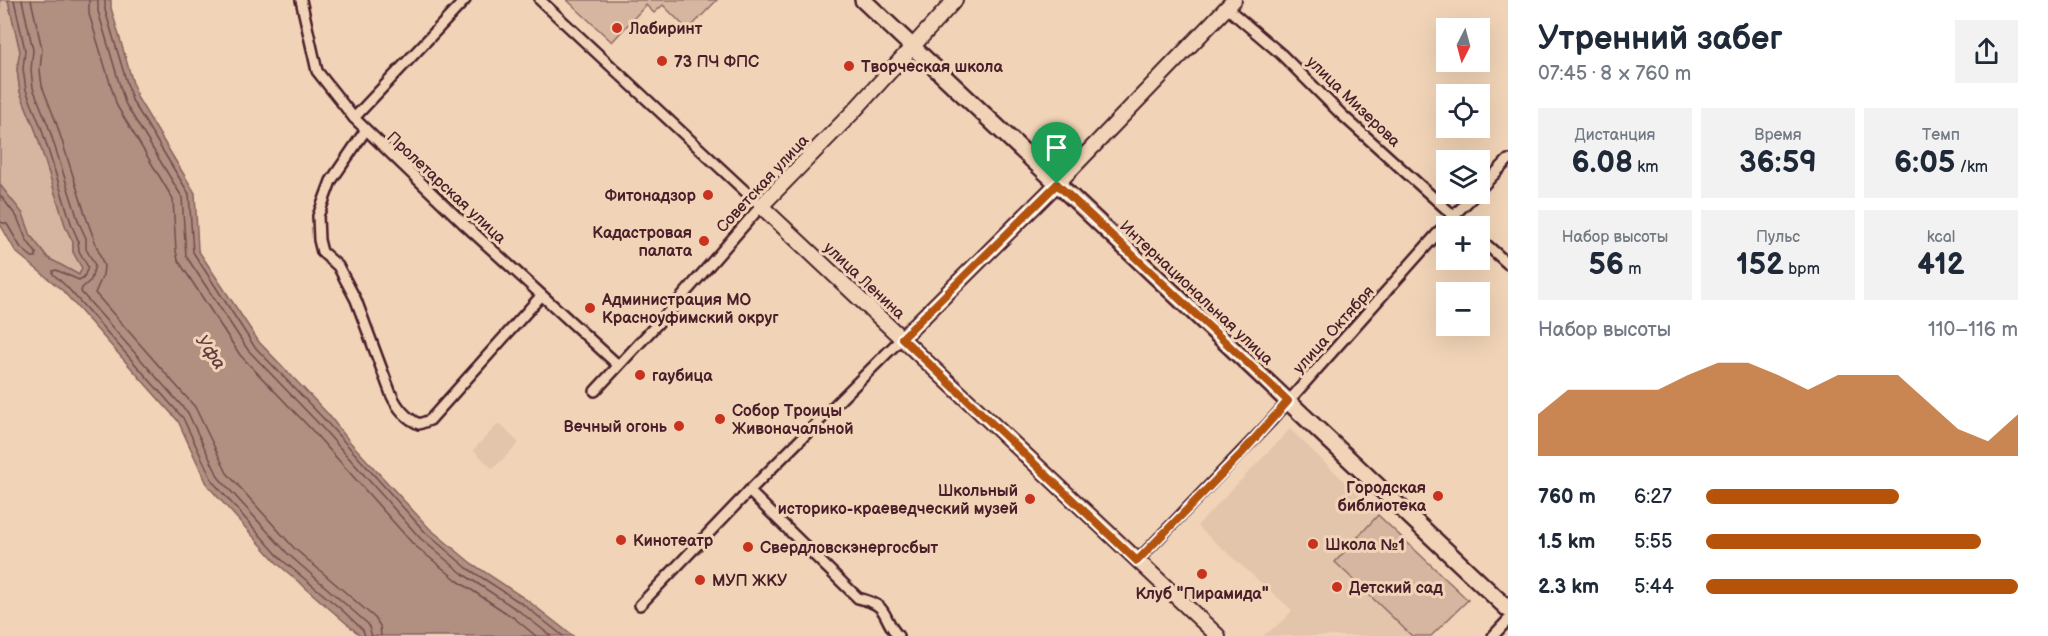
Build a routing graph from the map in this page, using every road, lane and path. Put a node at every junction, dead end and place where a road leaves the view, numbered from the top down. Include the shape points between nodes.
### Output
1 (301, 0) edge
2 (465, 0) edge
3 (540, 0) edge
4 (862, 0) edge
5 (955, 0) edge
6 (1227, 3) edge
7 (911, 47) junction
8 (354, 118) junction
9 (365, 131) junction
10 (1508, 160) edge
11 (1490, 179) edge
12 (1057, 184) junction
13 (1466, 204) edge
14 (761, 206) junction
15 (1454, 216) joint
16 (1436, 236) edge
17 (1490, 248) edge
18 (1508, 264) edge
19 (541, 296) junction
20 (902, 338) junction
21 (618, 366) junction
22 (595, 391) dead end
23 (1288, 401) junction
24 (749, 491) junction
25 (1137, 561) junction
26 (640, 605) dead end
27 (1508, 609) edge
28 (1508, 620) edge
29 (897, 636) edge
30 (1218, 636) edge
31 (1493, 636) edge

1 - 8 street, Пролетарская улица via 317,71
2 - 8 street
3 - 14 street, улица Ленина
4 - 7 main road, Интернациональная улица
5 - 7 main road, Советская улица
6 - 12 main road
6 - 15 street, улица Мизерова
7 - 12 main road, Интернациональная улица
7 - 14 main road, Советская улица
8 - 9 street, Пролетарская улица
9 - 19 street, Пролетарская улица
9 - 19 street via 331,181 318,216 320,240 322,252 338,266 356,300 395,402 409,418 423,424 430,420
10 - 11 street, улица Октября
12 - 20 main road
12 - 23 main road, Интернациональная улица
13 - 15 street, улица Октября
14 - 20 main road, улица Ленина
14 - 21 street, Советская улица
16 - 23 street, улица Октября
17 - 18 street
19 - 21 street, Пролетарская улица
20 - 24 street
20 - 25 main road, улица Ленина
21 - 22 street, Советская улица
23 - 25 street, улица Октября
23 - 27 main road, Интернациональная улица
24 - 26 street
24 - 29 street via 858,598 882,608
25 - 30 main road, улица Ленина
28 - 31 street

